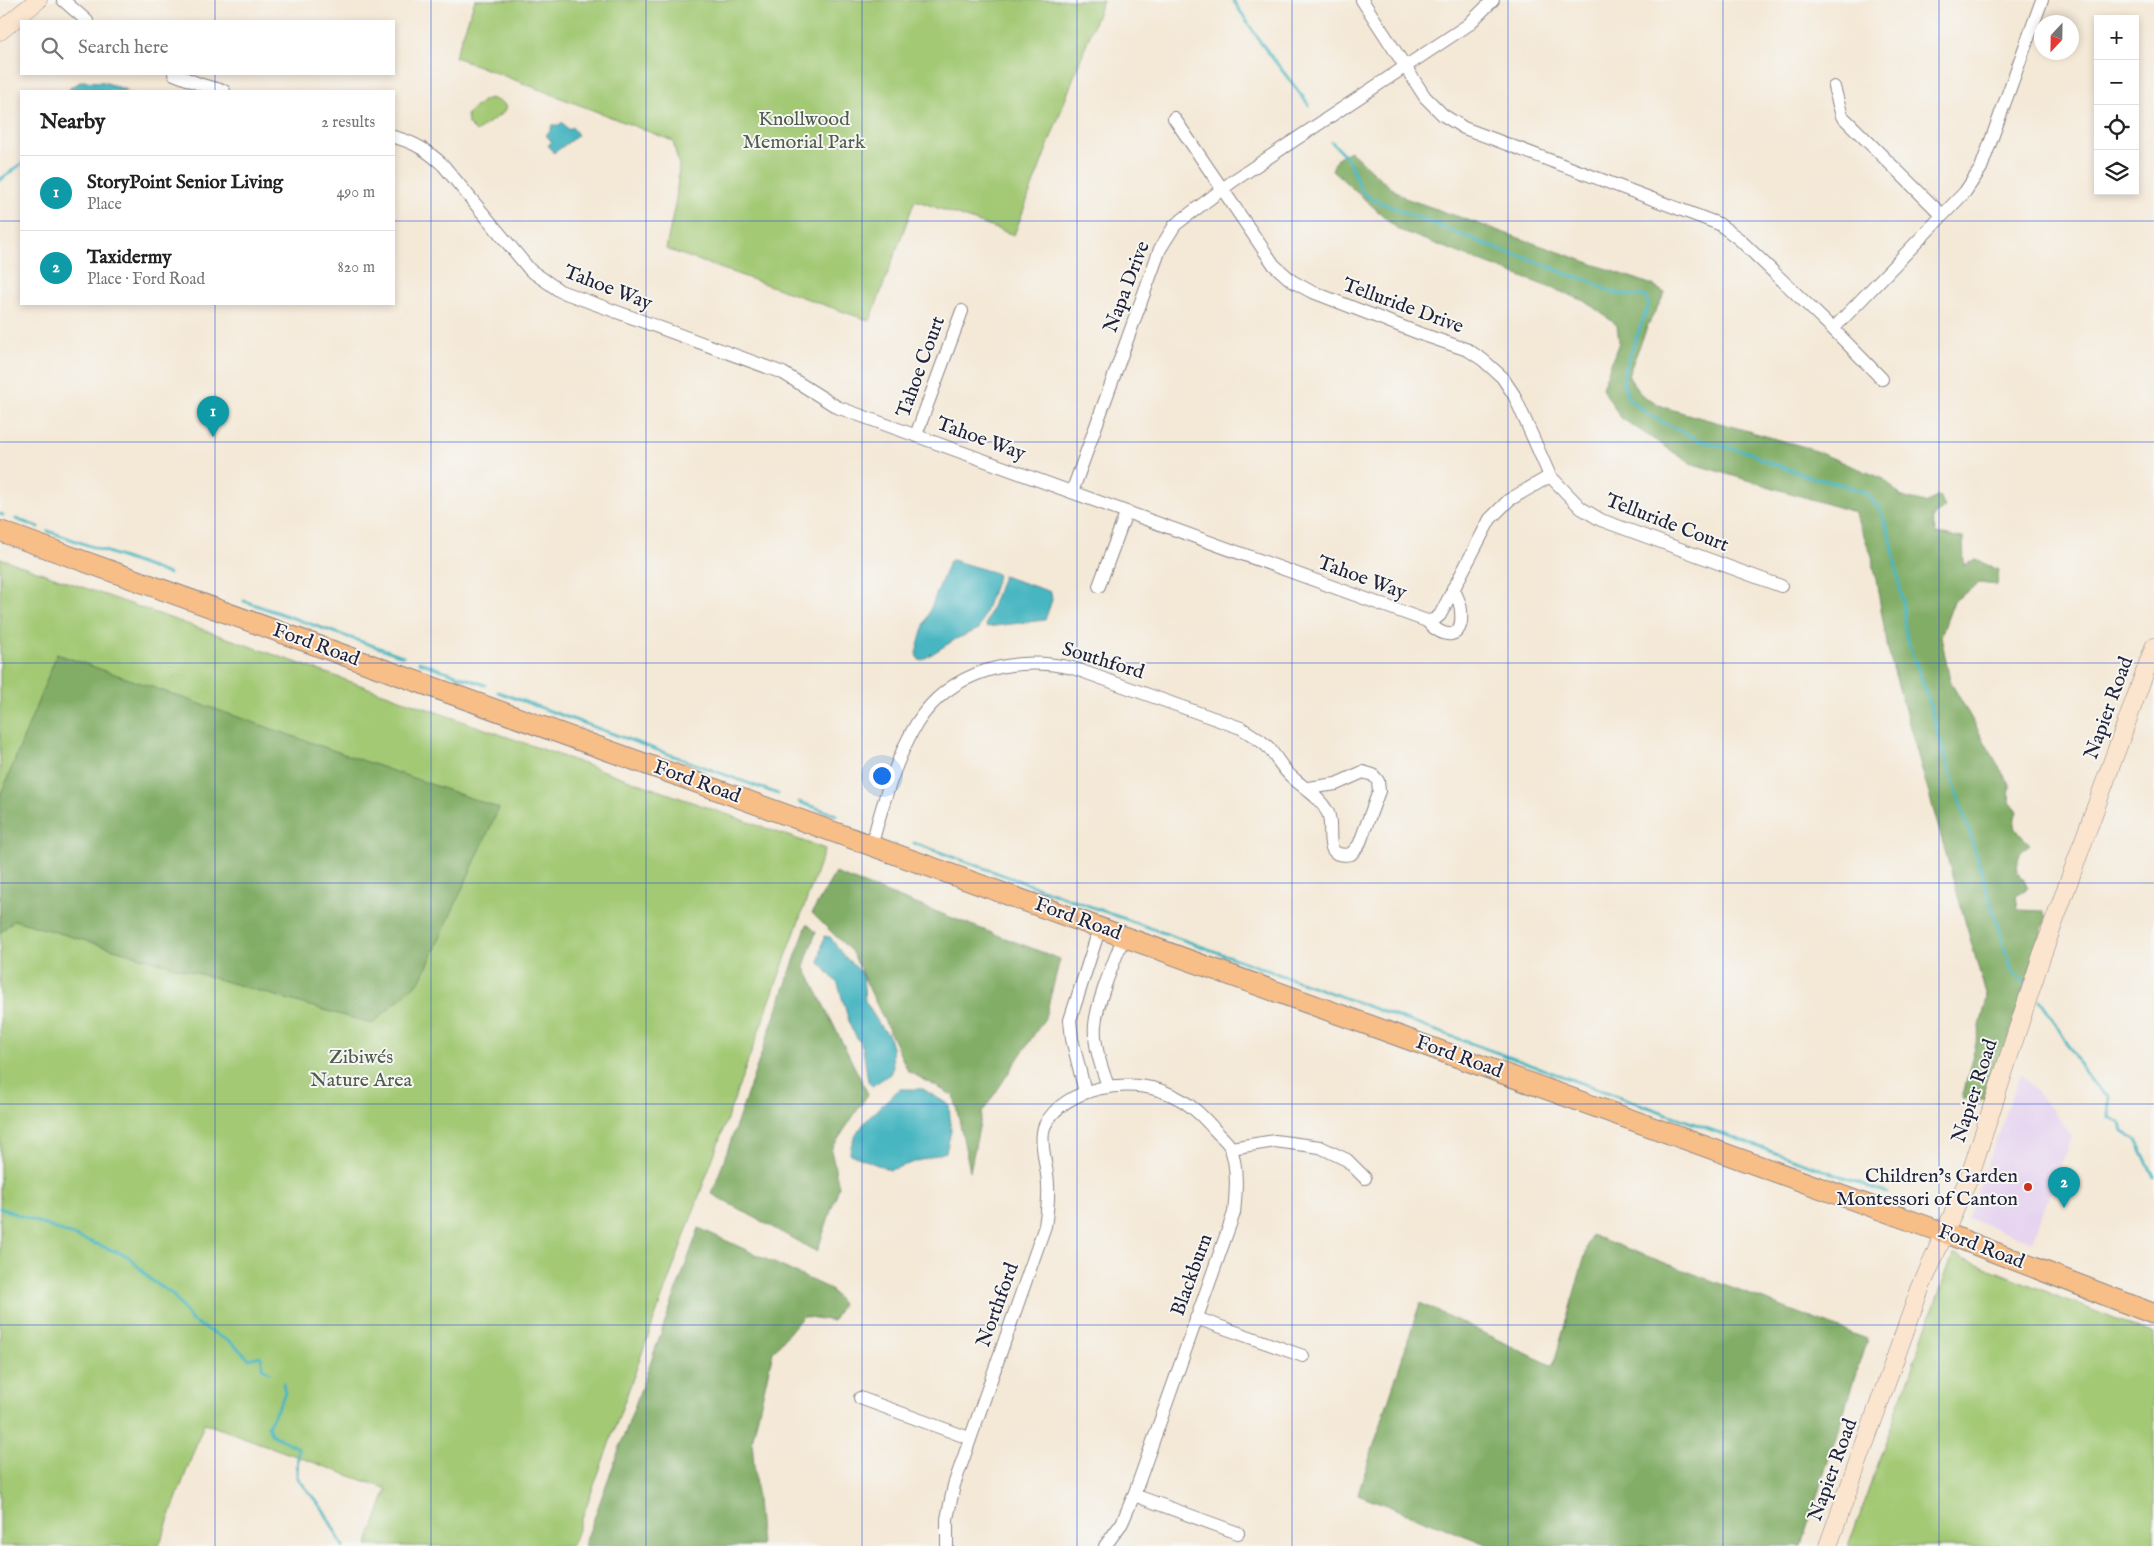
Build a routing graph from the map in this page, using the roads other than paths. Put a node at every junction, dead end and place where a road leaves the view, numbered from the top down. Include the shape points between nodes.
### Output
1 (38, 0) edge
2 (63, 0) edge
3 (1362, 0) edge
4 (1492, 0) edge
5 (2042, 0) edge
6 (86, 20) edge
7 (0, 31) edge
8 (1405, 66) junction
9 (177, 75) edge
10 (1834, 87) dead end
11 (220, 90) edge
12 (1174, 118) dead end
13 (395, 137) edge
14 (1223, 189) junction
15 (1942, 215) junction
16 (962, 311) dead end
17 (1833, 329) junction
18 (1882, 379) dead end
19 (916, 435) junction
20 (1550, 476) junction
21 (1072, 492) junction
22 (1126, 513) junction
23 (0, 531) edge
24 (1099, 586) dead end
25 (1782, 586) dead end
26 (1453, 588) junction
27 (1427, 621) junction
28 (2154, 647) edge
29 (1308, 788) junction
30 (872, 844) junction
31 (1100, 927) junction
32 (1124, 936) junction
33 (1108, 1086) junction
34 (1086, 1092) junction
35 (1231, 1148) junction
36 (1365, 1178) dead end
37 (1945, 1233) junction
38 (2154, 1314) edge
39 (1196, 1318) junction
40 (1302, 1356) dead end
41 (860, 1398) dead end
42 (969, 1438) junction
43 (1134, 1495) junction
44 (1238, 1533) dead end
45 (947, 1546) edge
46 (1105, 1546) edge
47 (1828, 1546) edge

1 - 7 street
2 - 6 street
3 - 8 street
4 - 8 street, Napa Drive via 1468,25
5 - 15 street via 1981,168 1965,192
8 - 14 street, Napa Drive
8 - 17 street via 1433,108 1464,128 1726,228
9 - 11 street
10 - 15 street via 1842,116
12 - 14 street, Telluride Drive
13 - 19 street, Tahoe Way via 410,141 443,165 530,270 550,285 574,297 783,373 837,407
14 - 20 street, Telluride Drive via 1274,265 1292,281 1319,295 1468,350 1483,360 1502,377 1514,395
14 - 21 street, Napa Drive via 1175,225 1160,248
15 - 17 street
16 - 19 street, Tahoe Court
17 - 18 street
19 - 21 street, Tahoe Way
20 - 25 street, Telluride Court via 1581,508 1601,520
20 - 26 street via 1509,500 1490,519
21 - 22 street, Tahoe Way
22 - 24 street
22 - 27 street, Tahoe Way
23 - 30 main road, Ford Road
26 - 27 street via 1440,615
26 - 27 street, Tahoe Way via 1461,609 1458,630 1452,635 1444,635
28 - 37 street, Napier Road via 2042,955 1970,1175
29 - 29 street, Southford via 1328,813 1333,849 1340,854 1351,854 1359,845 1379,791 1378,781 1373,775 1363,772 1336,784
29 - 30 street, Southford via 1292,778 1264,744 1241,728 1073,668 1049,663 1013,663 964,680 943,695 918,721 894,775
30 - 31 main road, Ford Road
31 - 32 main road, Ford Road
31 - 34 street via 1070,1020
32 - 33 street via 1094,1026
32 - 37 main road, Ford Road
33 - 34 street, Northford
33 - 35 street via 1144,1086 1178,1098 1198,1111
34 - 42 street, Northford via 1060,1106 1044,1126 1048,1184 1044,1226
35 - 36 street via 1275,1141 1320,1147 1347,1160
35 - 39 street, Blackburn via 1237,1188 1234,1213
37 - 38 main road, Ford Road
37 - 47 street, Napier Road via 1920,1289
39 - 40 street
39 - 43 street, Blackburn
41 - 42 street
42 - 45 street, Northford via 952,1493 947,1519
43 - 44 street
43 - 46 street, Blackburn via 1122,1523

